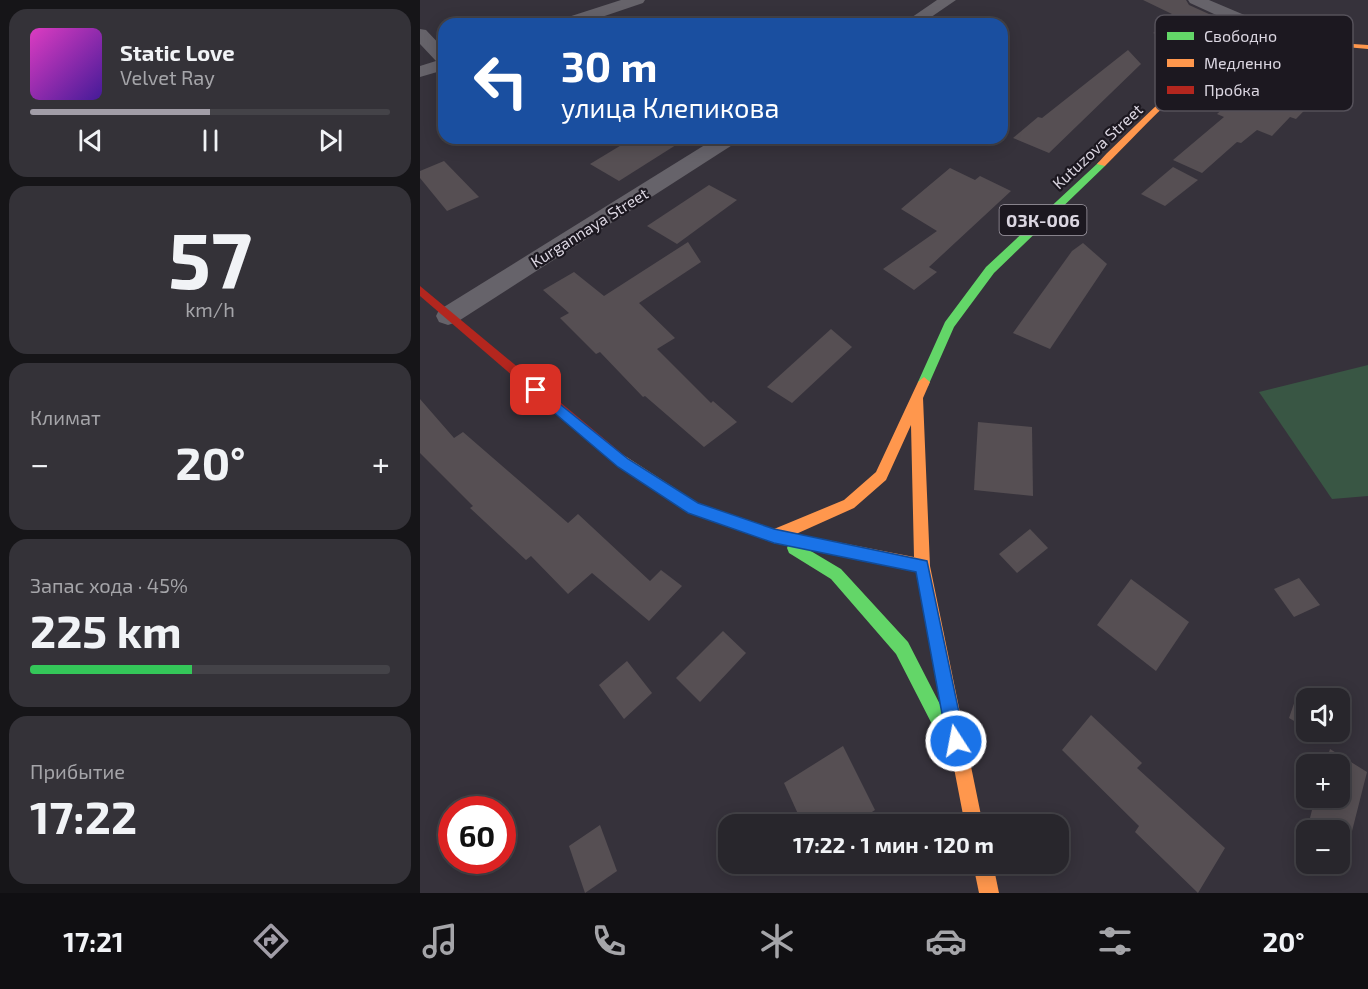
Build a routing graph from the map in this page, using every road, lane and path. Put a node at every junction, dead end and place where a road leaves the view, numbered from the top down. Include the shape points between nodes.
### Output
1 (637, 0) edge
2 (948, 0) edge
3 (1196, 0) edge
4 (1229, 15) edge
5 (583, 18) edge
6 (920, 18) edge
7 (420, 34) edge
8 (1353, 46) edge
9 (1368, 47) edge
10 (438, 53) edge
11 (438, 66) edge
12 (420, 72) edge
13 (1158, 111) edge
14 (720, 144) edge
15 (420, 290) edge
16 (448, 316) junction
17 (917, 398) junction
18 (774, 536) junction
19 (922, 566) junction
20 (960, 762) junction
21 (972, 814) edge
22 (985, 874) edge
23 (989, 893) edge

1 - 5 street
2 - 6 street
3 - 4 street
7 - 10 street
8 - 9 main road, Kutuzova Street / 03К-006
11 - 12 street
13 - 17 main road, Kutuzova Street / 03К-006 via 990,270 949,325
14 - 16 street, Kurgannaya Street
15 - 16 main road
16 - 18 main road via 623,463 693,508
17 - 18 main road via 881,476 849,504
17 - 19 main road, Kutuzova Street / 03К-006
18 - 19 main road
18 - 20 main road via 836,574 902,648
19 - 20 main road, Kutuzova Street
20 - 21 main road
22 - 23 main road

